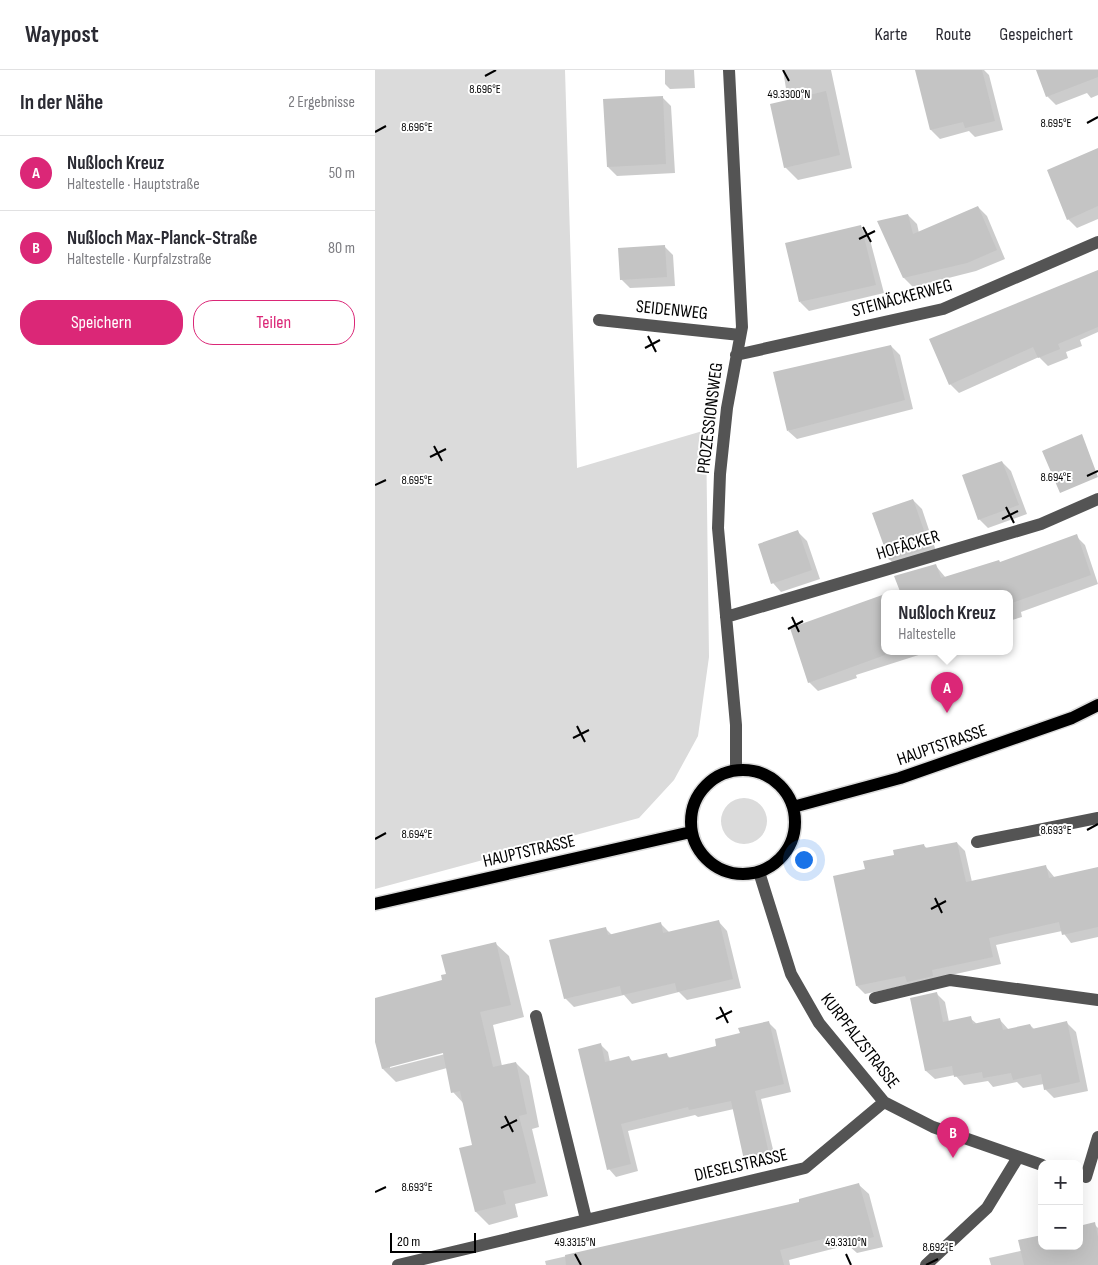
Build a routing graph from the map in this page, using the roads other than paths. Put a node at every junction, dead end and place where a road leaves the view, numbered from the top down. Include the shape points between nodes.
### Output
1 (729, 70) edge
2 (1098, 242) edge
3 (599, 320) dead end
4 (741, 335) junction
5 (736, 355) junction
6 (1098, 499) edge
7 (726, 617) junction
8 (1098, 705) edge
9 (736, 769) junction
10 (793, 807) junction
11 (1098, 818) edge
12 (691, 832) junction
13 (977, 842) dead end
14 (759, 872) junction
15 (375, 904) edge
16 (875, 998) dead end
17 (1098, 1000) edge
18 (536, 1016) dead end
19 (884, 1102) junction
20 (1098, 1137) edge
21 (1017, 1159) junction
22 (1038, 1164) edge
23 (1088, 1178) edge
24 (586, 1219) junction
25 (398, 1265) edge
26 (926, 1265) edge

1 - 4 street, PROZESSIONSWEG
2 - 5 street, STEINÄCKERWEG via 943,308
3 - 4 street, SEIDENWEG
4 - 5 street, PROZESSIONSWEG
5 - 7 street, PROZESSIONSWEG via 719,492 718,528
6 - 7 street, HOFÄCKER via 1041,524
7 - 9 street, PROZESSIONSWEG via 736,725
8 - 10 main road, HAUPTSTRASSE via 1072,718 900,778
9 - 10 main road via 772,778
9 - 12 main road via 716,777 700,791 693,804
10 - 14 main road via 792,841 779,860
11 - 13 street
12 - 14 main road via 702,854 721,870 746,874
12 - 15 main road, HAUPTSTRASSE
14 - 19 street, KURPFALZSTRASSE via 791,974 819,1023
16 - 17 street via 951,980
18 - 24 street
19 - 21 street, KURPFALZSTRASSE via 933,1127
19 - 24 street, DIESELSTRASSE via 805,1168
20 - 23 street
21 - 22 street, KURPFALZSTRASSE
21 - 26 street via 987,1208
24 - 25 street, DIESELSTRASSE

